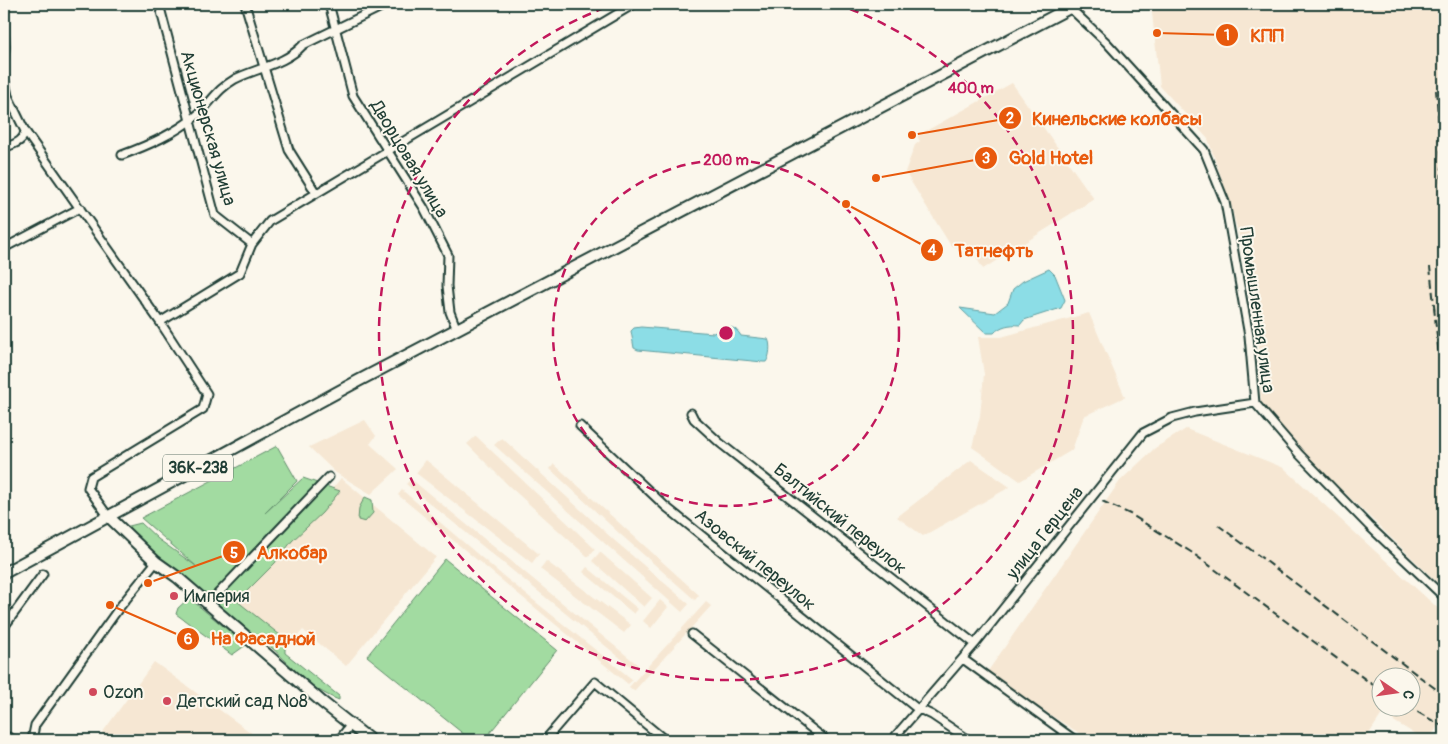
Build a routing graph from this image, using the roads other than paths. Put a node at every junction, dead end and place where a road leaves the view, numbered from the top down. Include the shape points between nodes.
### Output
1 (159, 4) edge
2 (245, 4) edge
3 (329, 4) edge
4 (387, 4) edge
5 (634, 4) edge
6 (1071, 5) edge
7 (4, 22) edge
8 (336, 30) junction
9 (4, 59) edge
10 (263, 67) junction
11 (4, 76) edge
12 (191, 120) junction
13 (25, 131) junction
14 (4, 148) edge
15 (388, 150) junction
16 (122, 155) dead end
17 (316, 193) junction
18 (80, 208) junction
19 (252, 244) junction
20 (4, 248) edge
21 (160, 322) junction
22 (457, 330) junction
23 (1255, 403) junction
24 (691, 413) dead end
25 (580, 426) dead end
26 (329, 477) dead end
27 (108, 516) junction
28 (156, 562) junction
29 (4, 573) edge
30 (43, 574) dead end
31 (1444, 597) edge
32 (208, 604) junction
33 (4, 627) edge
34 (692, 634) dead end
35 (975, 644) junction
36 (963, 659) junction
37 (919, 710) junction
38 (350, 724) junction
39 (4, 735) edge
40 (14, 740) edge
41 (32, 740) edge
42 (339, 740) edge
43 (370, 740) edge
44 (545, 740) edge
45 (665, 740) edge
46 (826, 740) edge
47 (892, 740) edge
48 (968, 740) edge
49 (1075, 740) edge

1 - 12 street, Акционерская улица
2 - 10 street
3 - 8 street, Дворцовая улица
4 - 8 street
5 - 15 street
6 - 22 main road, 36К-238
6 - 23 street, Промышленная улица via 1204,150 1225,202 1248,336
7 - 9 street
8 - 10 street via 302,45 292,56
8 - 15 street, Дворцовая улица via 353,96
10 - 12 street via 218,91
10 - 17 street via 289,150
11 - 13 street via 8,96
12 - 16 street via 160,141
12 - 19 street, Акционерская улица via 215,215
13 - 14 street via 19,141
13 - 18 street
15 - 17 street
15 - 22 street, Дворцовая улица via 448,255 450,312
17 - 19 street via 270,221
18 - 20 street
18 - 21 street
19 - 21 street via 240,272
21 - 27 street via 207,394 203,409 91,477 88,488
22 - 27 main road, 36К-238
23 - 31 street, Промышленная улица via 1369,526
23 - 35 street, улица Герцена via 1194,412 1172,418 1143,433
24 - 35 street, Балтийский переулок via 720,443
25 - 37 street, Азовский переулок via 665,506
26 - 32 street
27 - 28 main road
27 - 29 main road, 36К-238
28 - 32 main road
28 - 41 street via 35,725
30 - 33 street
32 - 38 main road
34 - 46 street
35 - 36 street, улица Герцена
36 - 37 street, улица Герцена
36 - 49 street
37 - 47 street, улица Герцена
37 - 48 street, Азовский переулок via 932,715
38 - 42 street
38 - 43 main road
39 - 40 street
44 - 45 street via 595,682

